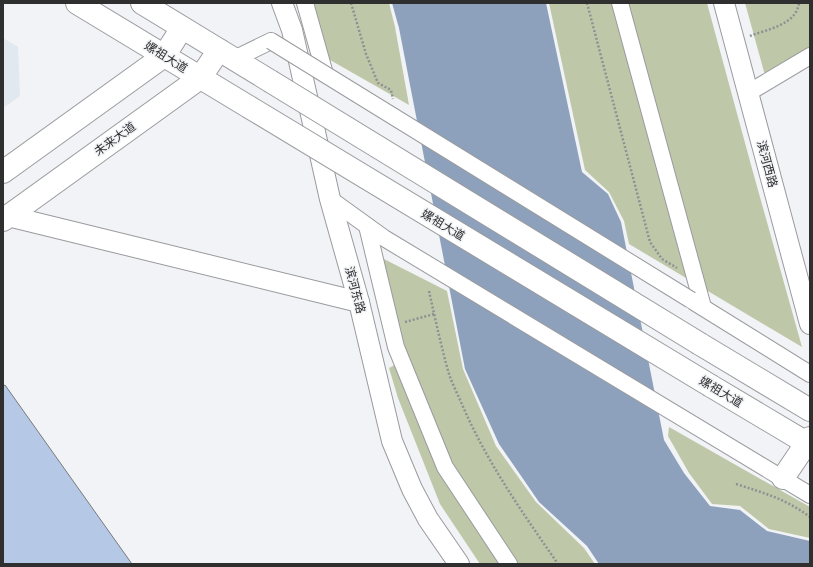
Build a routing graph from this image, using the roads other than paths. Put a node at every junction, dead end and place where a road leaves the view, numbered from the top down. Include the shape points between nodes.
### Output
1 (77, 3) edge
2 (142, 3) edge
3 (282, 3) edge
4 (305, 3) edge
5 (620, 3) edge
6 (724, 3) edge
7 (182, 28) junction
8 (226, 54) junction
9 (164, 56) junction
10 (810, 56) edge
11 (325, 74) junction
12 (200, 78) junction
13 (748, 93) junction
14 (3, 172) edge
15 (330, 199) junction
16 (5, 218) edge
17 (367, 226) junction
18 (697, 298) junction
19 (359, 302) junction
20 (810, 324) edge
21 (810, 374) edge
22 (810, 410) edge
23 (809, 442) edge
24 (782, 478) junction
25 (810, 495) edge
26 (458, 564) edge
27 (509, 564) edge

1 - 9 main road, 嫘祖大道
2 - 7 main road
3 - 15 street, 滨河东路 via 292,30
4 - 11 street
5 - 18 street
6 - 13 street, 滨河西路
7 - 8 main road
7 - 9 main road
8 - 11 street, bridge via 271,41
8 - 12 main road, 未来大道
8 - 22 main road, bridge
9 - 12 main road, 嫘祖大道
9 - 14 main road
10 - 13 street
11 - 18 street, bridge
12 - 16 main road, 未来大道
12 - 23 main road, 嫘祖大道, bridge via 711,386
13 - 20 street, 滨河西路
15 - 17 street
15 - 19 street, 滨河东路
16 - 19 street
17 - 24 street
17 - 27 street via 396,347 445,468
18 - 21 street
19 - 26 street, 滨河东路 via 392,441 415,495
23 - 24 main road
24 - 25 street

